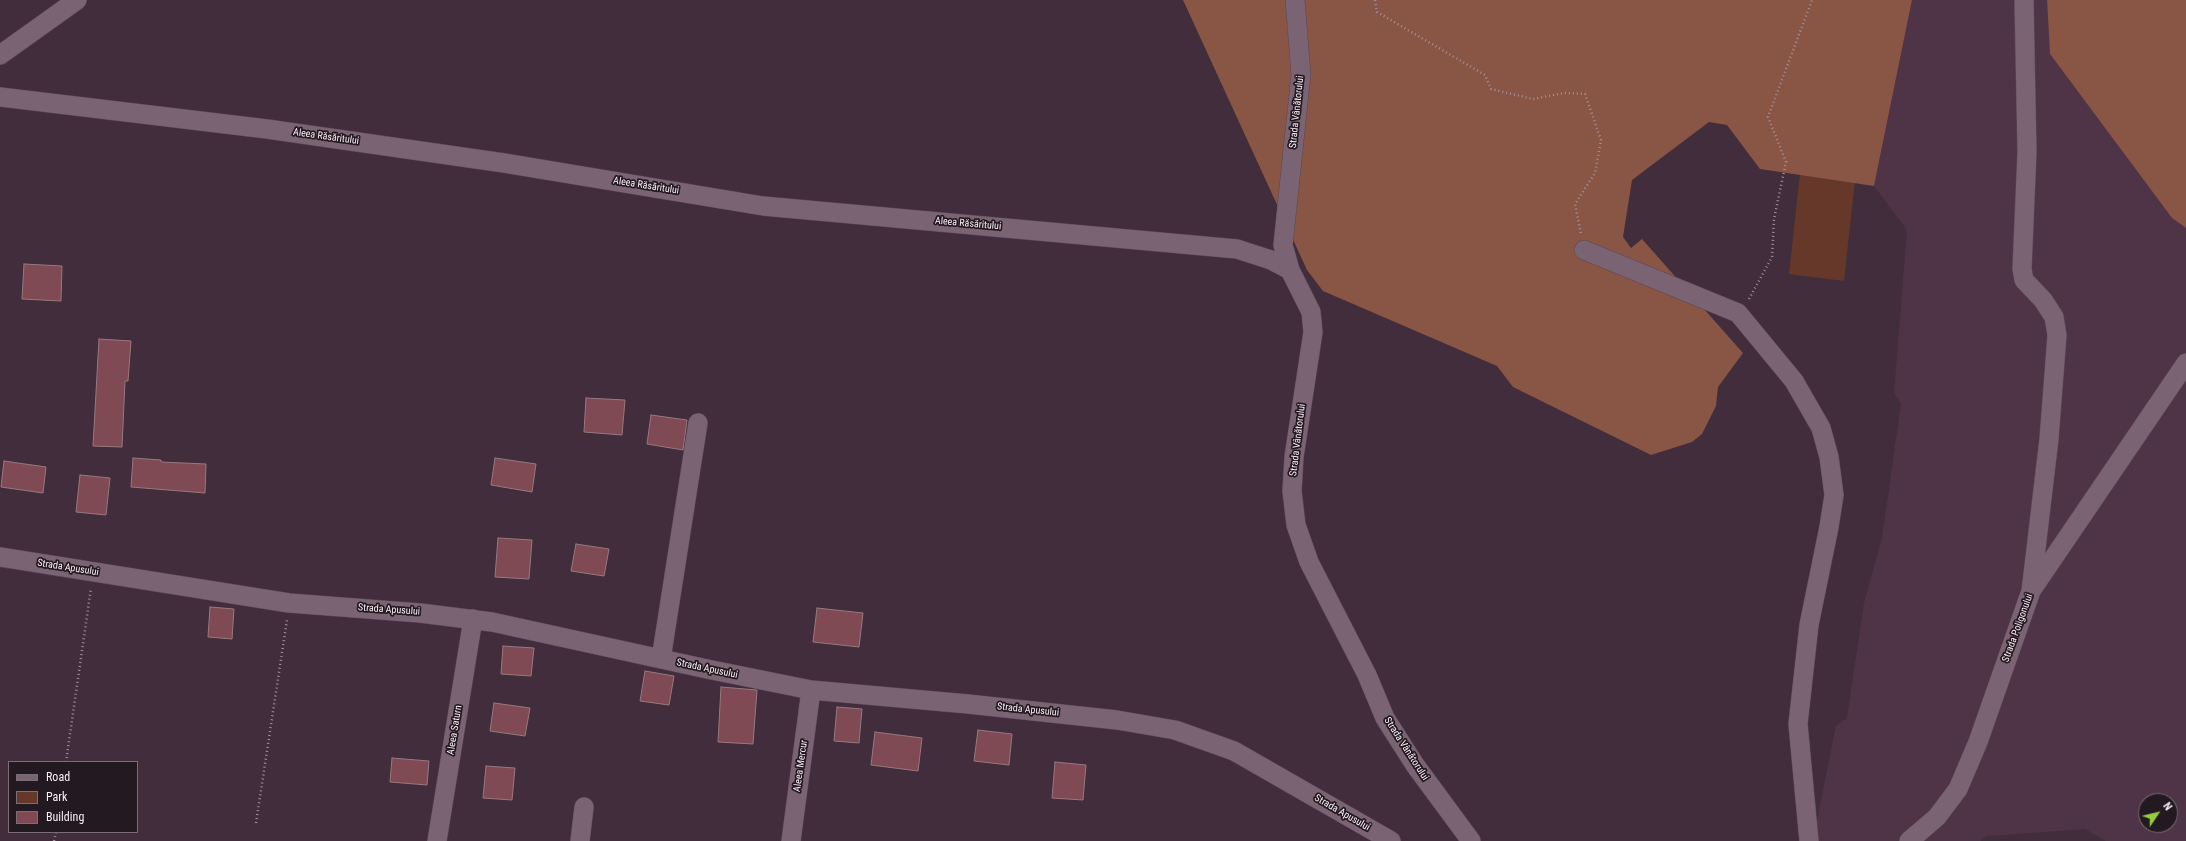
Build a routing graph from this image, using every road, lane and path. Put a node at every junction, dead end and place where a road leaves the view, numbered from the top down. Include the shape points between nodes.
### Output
1 (78, 0) edge
2 (1295, 0) edge
3 (1375, 0) edge
4 (1812, 0) edge
5 (2024, 0) edge
6 (0, 55) edge
7 (0, 97) edge
8 (1584, 250) joint
9 (1290, 270) junction
10 (1738, 313) junction
11 (2186, 363) edge
12 (698, 423) dead end
13 (0, 557) edge
14 (94, 572) junction
15 (2031, 591) junction
16 (289, 603) junction
17 (473, 619) junction
18 (661, 659) junction
19 (811, 690) junction
20 (66, 761) edge
21 (584, 807) dead end
22 (256, 824) dead end
23 (437, 841) edge
24 (580, 841) edge
25 (791, 841) edge
26 (1391, 841) edge
27 (1471, 841) edge
28 (1808, 841) edge
29 (1909, 841) edge

1 - 6 street
2 - 9 street, Strada Vânătorului via 1301,74 1283,245
3 - 8 path via 1377,12 1485,75 1491,89 1533,99 1564,93 1585,94 1601,140 1595,172 1575,204
4 - 10 path via 1768,117 1786,162 1774,219 1772,257 1749,299
5 - 15 street via 2027,152 2022,269 2024,280 2043,300 2054,318 2057,335 2049,439
7 - 9 street, Aleea Răsăritului via 275,130 504,163 764,206 1237,249 1271,260
8 - 10 street
9 - 27 street, Strada Vânătorului via 1311,312 1313,332 1294,457 1292,491 1296,525 1309,562 1367,675 1385,718 1415,765
10 - 28 street via 1794,382 1810,407 1821,428 1834,495 1809,625 1798,724
11 - 15 street, Strada Poligonului
12 - 18 street
13 - 14 street, Strada Apusului
14 - 16 street, Strada Apusului
14 - 20 path
15 - 29 street, Strada Poligonului via 1978,742 1958,789 1937,817
16 - 17 street, Strada Apusului via 420,612
16 - 22 path
17 - 18 street, Strada Apusului
17 - 23 street, Aleea Saturn
18 - 19 street, Strada Apusului
19 - 25 street, Aleea Mercur
19 - 26 street, Strada Apusului via 1117,720 1174,730 1234,751
21 - 24 street

